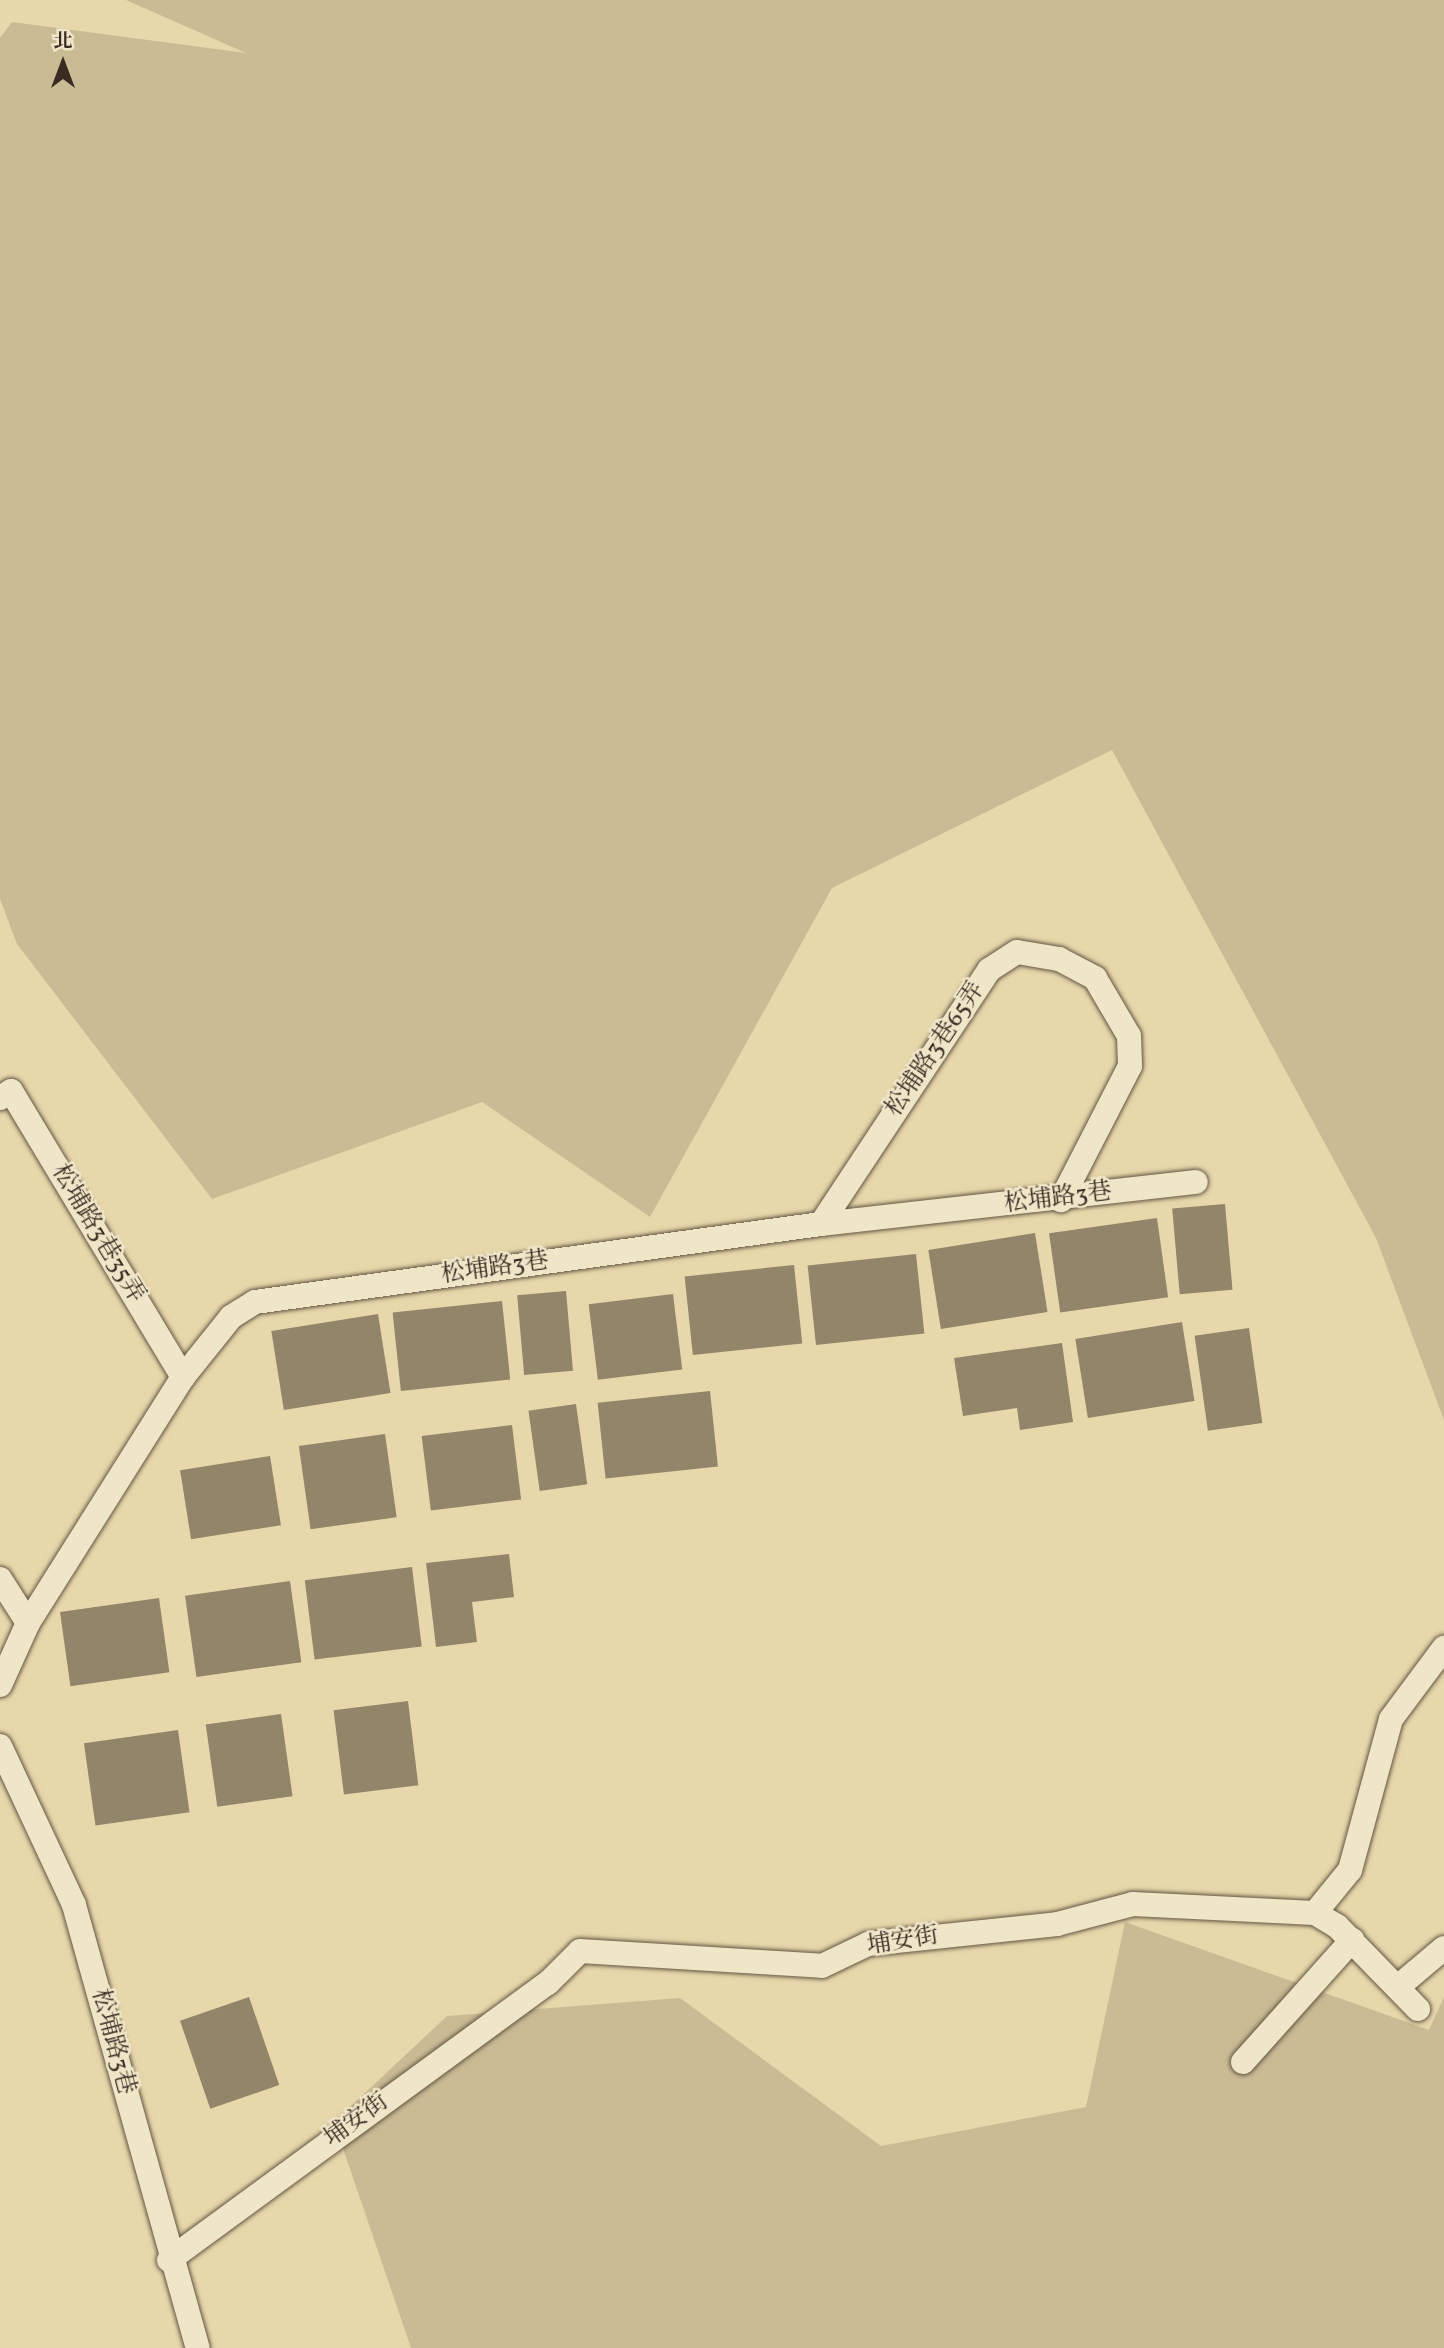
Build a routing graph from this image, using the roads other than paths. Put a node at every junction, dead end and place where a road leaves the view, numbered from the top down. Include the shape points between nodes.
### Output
1 (6, 1094) edge
2 (1196, 1182) dead end
3 (1061, 1200) junction
4 (821, 1224) junction
5 (183, 1377) junction
6 (0, 1579) edge
7 (28, 1623) junction
8 (1444, 1648) edge
9 (0, 1685) edge
10 (0, 1746) edge
11 (1315, 1913) junction
12 (1352, 1940) junction
13 (1444, 1948) edge
14 (1399, 1986) junction
15 (1418, 2009) dead end
16 (1243, 2062) dead end
17 (169, 2260) junction
18 (198, 2348) edge

1 - 5 lane, 松埔路3巷35弄
2 - 3 lane, 松埔路3巷
3 - 4 lane, 松埔路3巷
3 - 4 lane, 松埔路3巷65弄 via 1130,1066 1129,1036 1095,978 1059,959 1017,953 989,970
4 - 5 lane, 松埔路3巷 via 255,1302 230,1317
5 - 7 lane, 松埔路3巷
6 - 7 lane
7 - 9 lane, 松埔路3巷
8 - 11 lane via 1391,1719 1350,1870
10 - 17 lane, 松埔路3巷 via 74,1905
11 - 12 lane
11 - 17 lane, 埔安街 via 1133,1904 1058,1924 868,1944 822,1966 580,1951 548,1983
12 - 14 lane
12 - 16 lane
13 - 14 lane
14 - 15 lane
17 - 18 lane, 松埔路3巷

